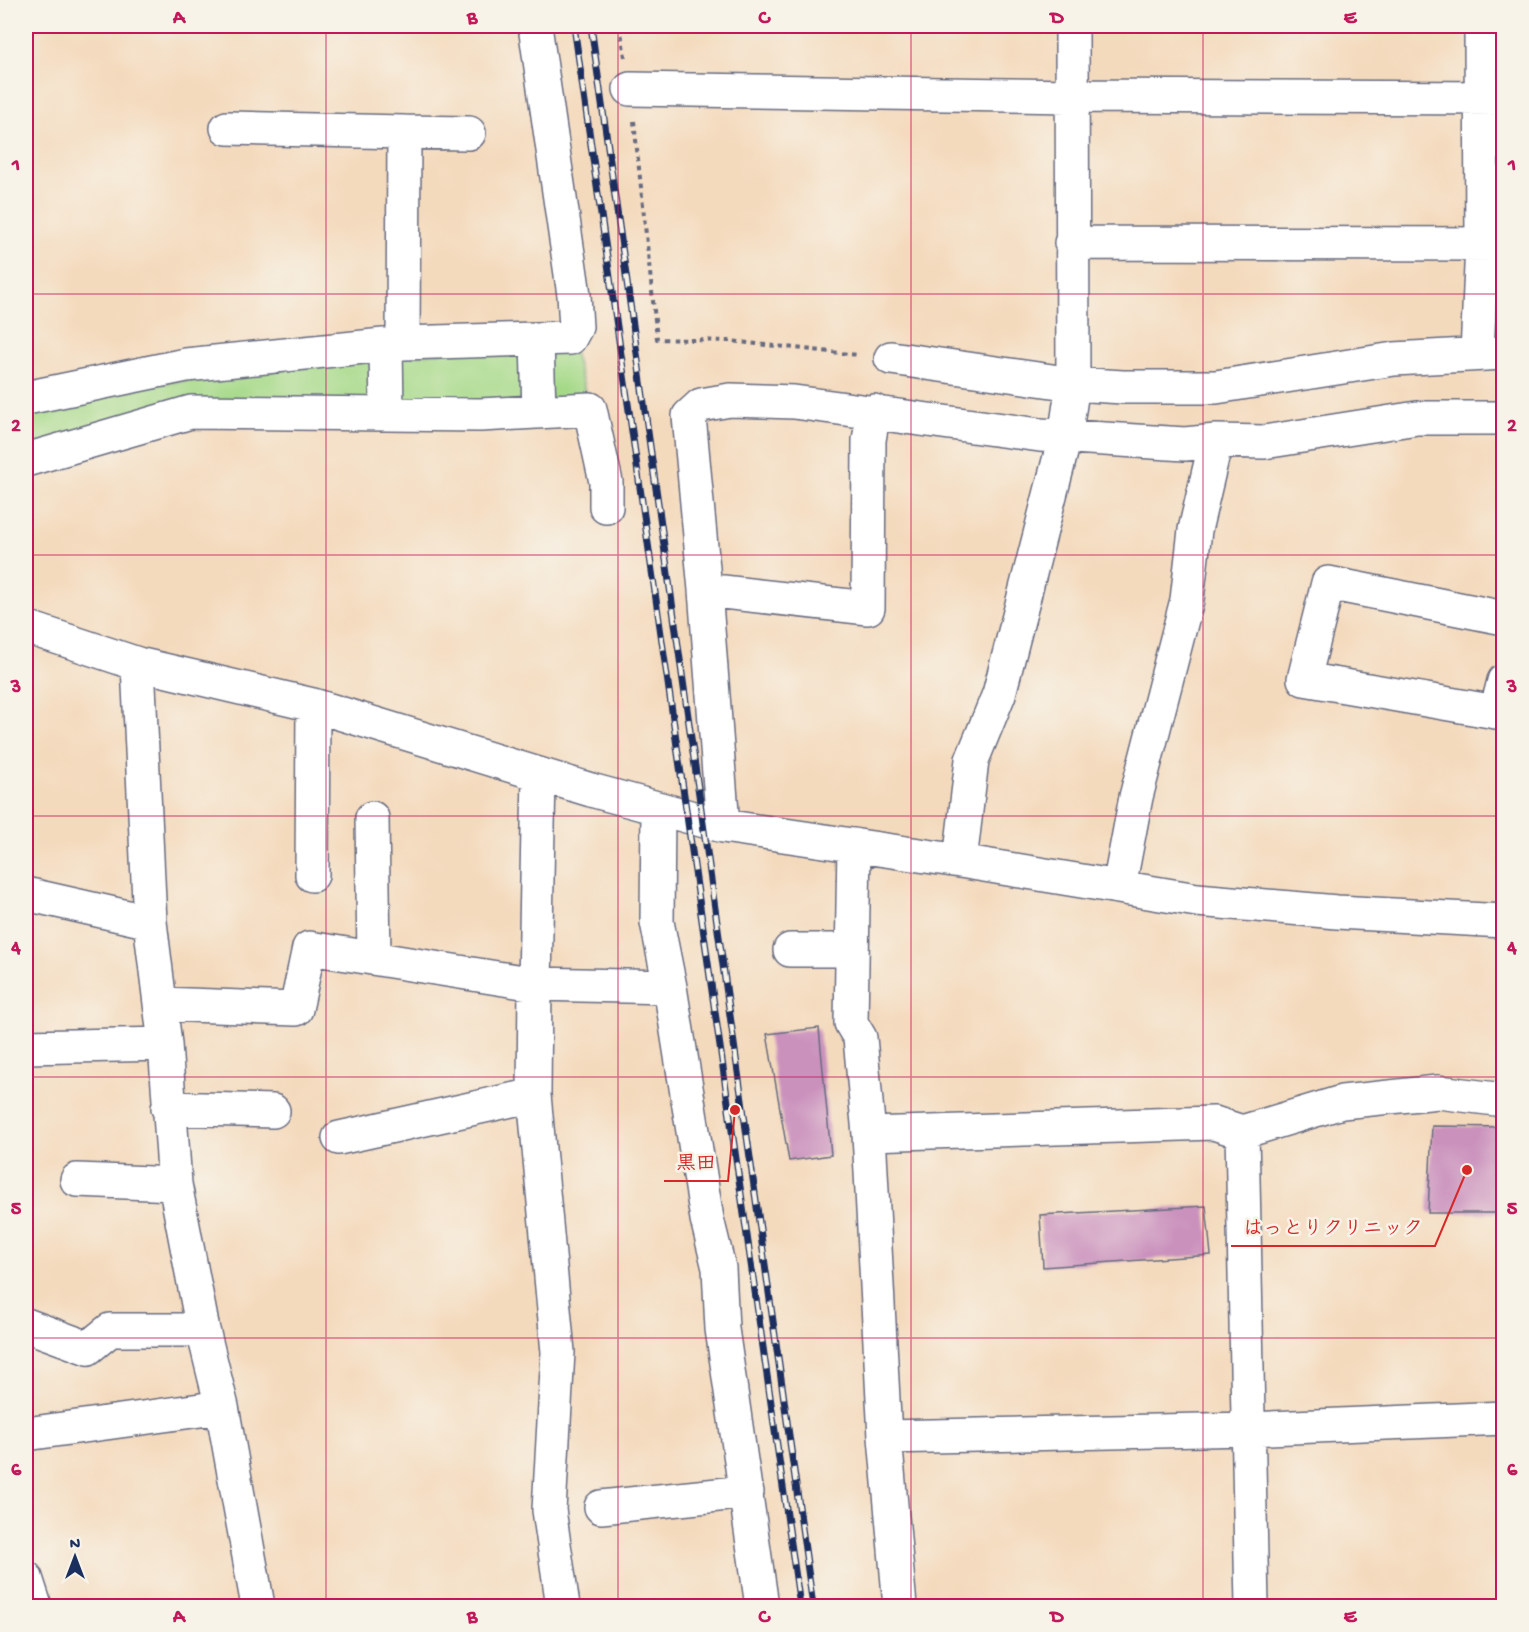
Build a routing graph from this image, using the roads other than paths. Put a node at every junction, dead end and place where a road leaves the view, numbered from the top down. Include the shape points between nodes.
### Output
1 (535, 26) edge
2 (1072, 26) edge
3 (1481, 26) edge
4 (630, 89) road end
5 (1072, 96) junction
6 (1492, 98) edge
7 (227, 128) dead end
8 (404, 132) junction
9 (469, 133) dead end
10 (1071, 243) junction
11 (1493, 244) edge
12 (537, 340) junction
13 (394, 344) junction
14 (1490, 353) edge
15 (891, 358) road end
16 (186, 365) junction
17 (1073, 384) junction
18 (26, 398) edge
19 (874, 411) junction
20 (191, 412) junction
21 (539, 412) junction
22 (387, 414) junction
23 (1503, 418) edge
24 (1065, 437) junction
25 (1216, 441) junction
26 (26, 460) edge
27 (606, 507) dead end
28 (705, 590) junction
29 (1503, 618) edge
30 (26, 627) edge
31 (138, 664) junction
32 (1503, 681) edge
33 (313, 705) junction
34 (539, 774) junction
35 (658, 809) junction
36 (372, 818) dead end
37 (723, 826) junction
38 (854, 845) junction
39 (960, 861) junction
40 (312, 875) dead end
41 (1119, 887) junction
42 (26, 894) edge
43 (1503, 921) edge
44 (150, 922) junction
45 (790, 950) dead end
46 (852, 950) junction
47 (374, 958) junction
48 (535, 984) junction
49 (670, 987) junction
50 (161, 1004) junction
51 (165, 1044) junction
52 (26, 1047) edge
53 (534, 1095) junction
54 (1503, 1100) edge
55 (168, 1108) junction
56 (273, 1111) dead end
57 (1242, 1132) junction
58 (869, 1134) junction
59 (339, 1138) dead end
60 (77, 1180) dead end
61 (175, 1184) junction
62 (26, 1325) edge
63 (203, 1330) junction
64 (222, 1407) junction
65 (1503, 1418) edge
66 (1248, 1429) junction
67 (26, 1434) edge
68 (885, 1437) junction
69 (747, 1492) junction
70 (601, 1507) dead end
71 (26, 1578) edge
72 (35, 1606) edge
73 (258, 1606) edge
74 (563, 1606) edge
75 (762, 1606) edge
76 (900, 1606) edge
77 (1252, 1606) edge

1 - 12 street via 576,327 570,338
2 - 5 street
3 - 6 street
4 - 5 street
5 - 6 street
5 - 10 street
6 - 11 street
7 - 8 street
8 - 9 street
8 - 13 street
10 - 11 street
10 - 17 street
11 - 14 street
12 - 13 street
12 - 21 street
13 - 16 street
13 - 22 street
14 - 17 street via 1394,359 1216,387
15 - 17 street
16 - 18 street
16 - 20 street
17 - 24 street
19 - 24 street
19 - 28 street via 869,440 868,608
19 - 28 street via 730,400 701,405 688,415
20 - 22 street
20 - 26 street
21 - 22 street
21 - 27 street via 590,409 606,482
23 - 25 street via 1417,418 1264,442
24 - 25 street via 1185,444
24 - 39 street via 999,694 972,760
25 - 41 street via 1195,530 1187,600 1136,797
28 - 37 street
29 - 32 street via 1328,583 1304,679 1496,712
30 - 31 street
31 - 33 street
31 - 44 street
33 - 34 street
33 - 40 street
34 - 35 street
34 - 48 street
35 - 37 street
35 - 49 street via 657,922
36 - 47 street
37 - 38 street
38 - 39 street
38 - 46 street
39 - 41 street
41 - 43 street via 1197,900
42 - 44 street
44 - 50 street
45 - 46 street
46 - 58 street via 851,1023 860,1038
47 - 48 street
47 - 50 street via 309,948 297,1009
48 - 49 street
48 - 53 street
49 - 69 street via 707,1219 719,1268 722,1329
50 - 51 street
51 - 52 street
51 - 55 street
53 - 59 street
53 - 74 street via 558,1352 549,1510
54 - 57 street via 1438,1092 1342,1102
55 - 56 street
55 - 61 street
57 - 58 street via 1214,1123
57 - 66 street
58 - 68 street
60 - 61 street
61 - 63 street
62 - 63 street via 88,1347 110,1330
63 - 64 street
64 - 67 street
64 - 73 street
65 - 66 street
66 - 68 street
66 - 77 street
68 - 76 street
69 - 70 street
69 - 75 street
71 - 72 street

